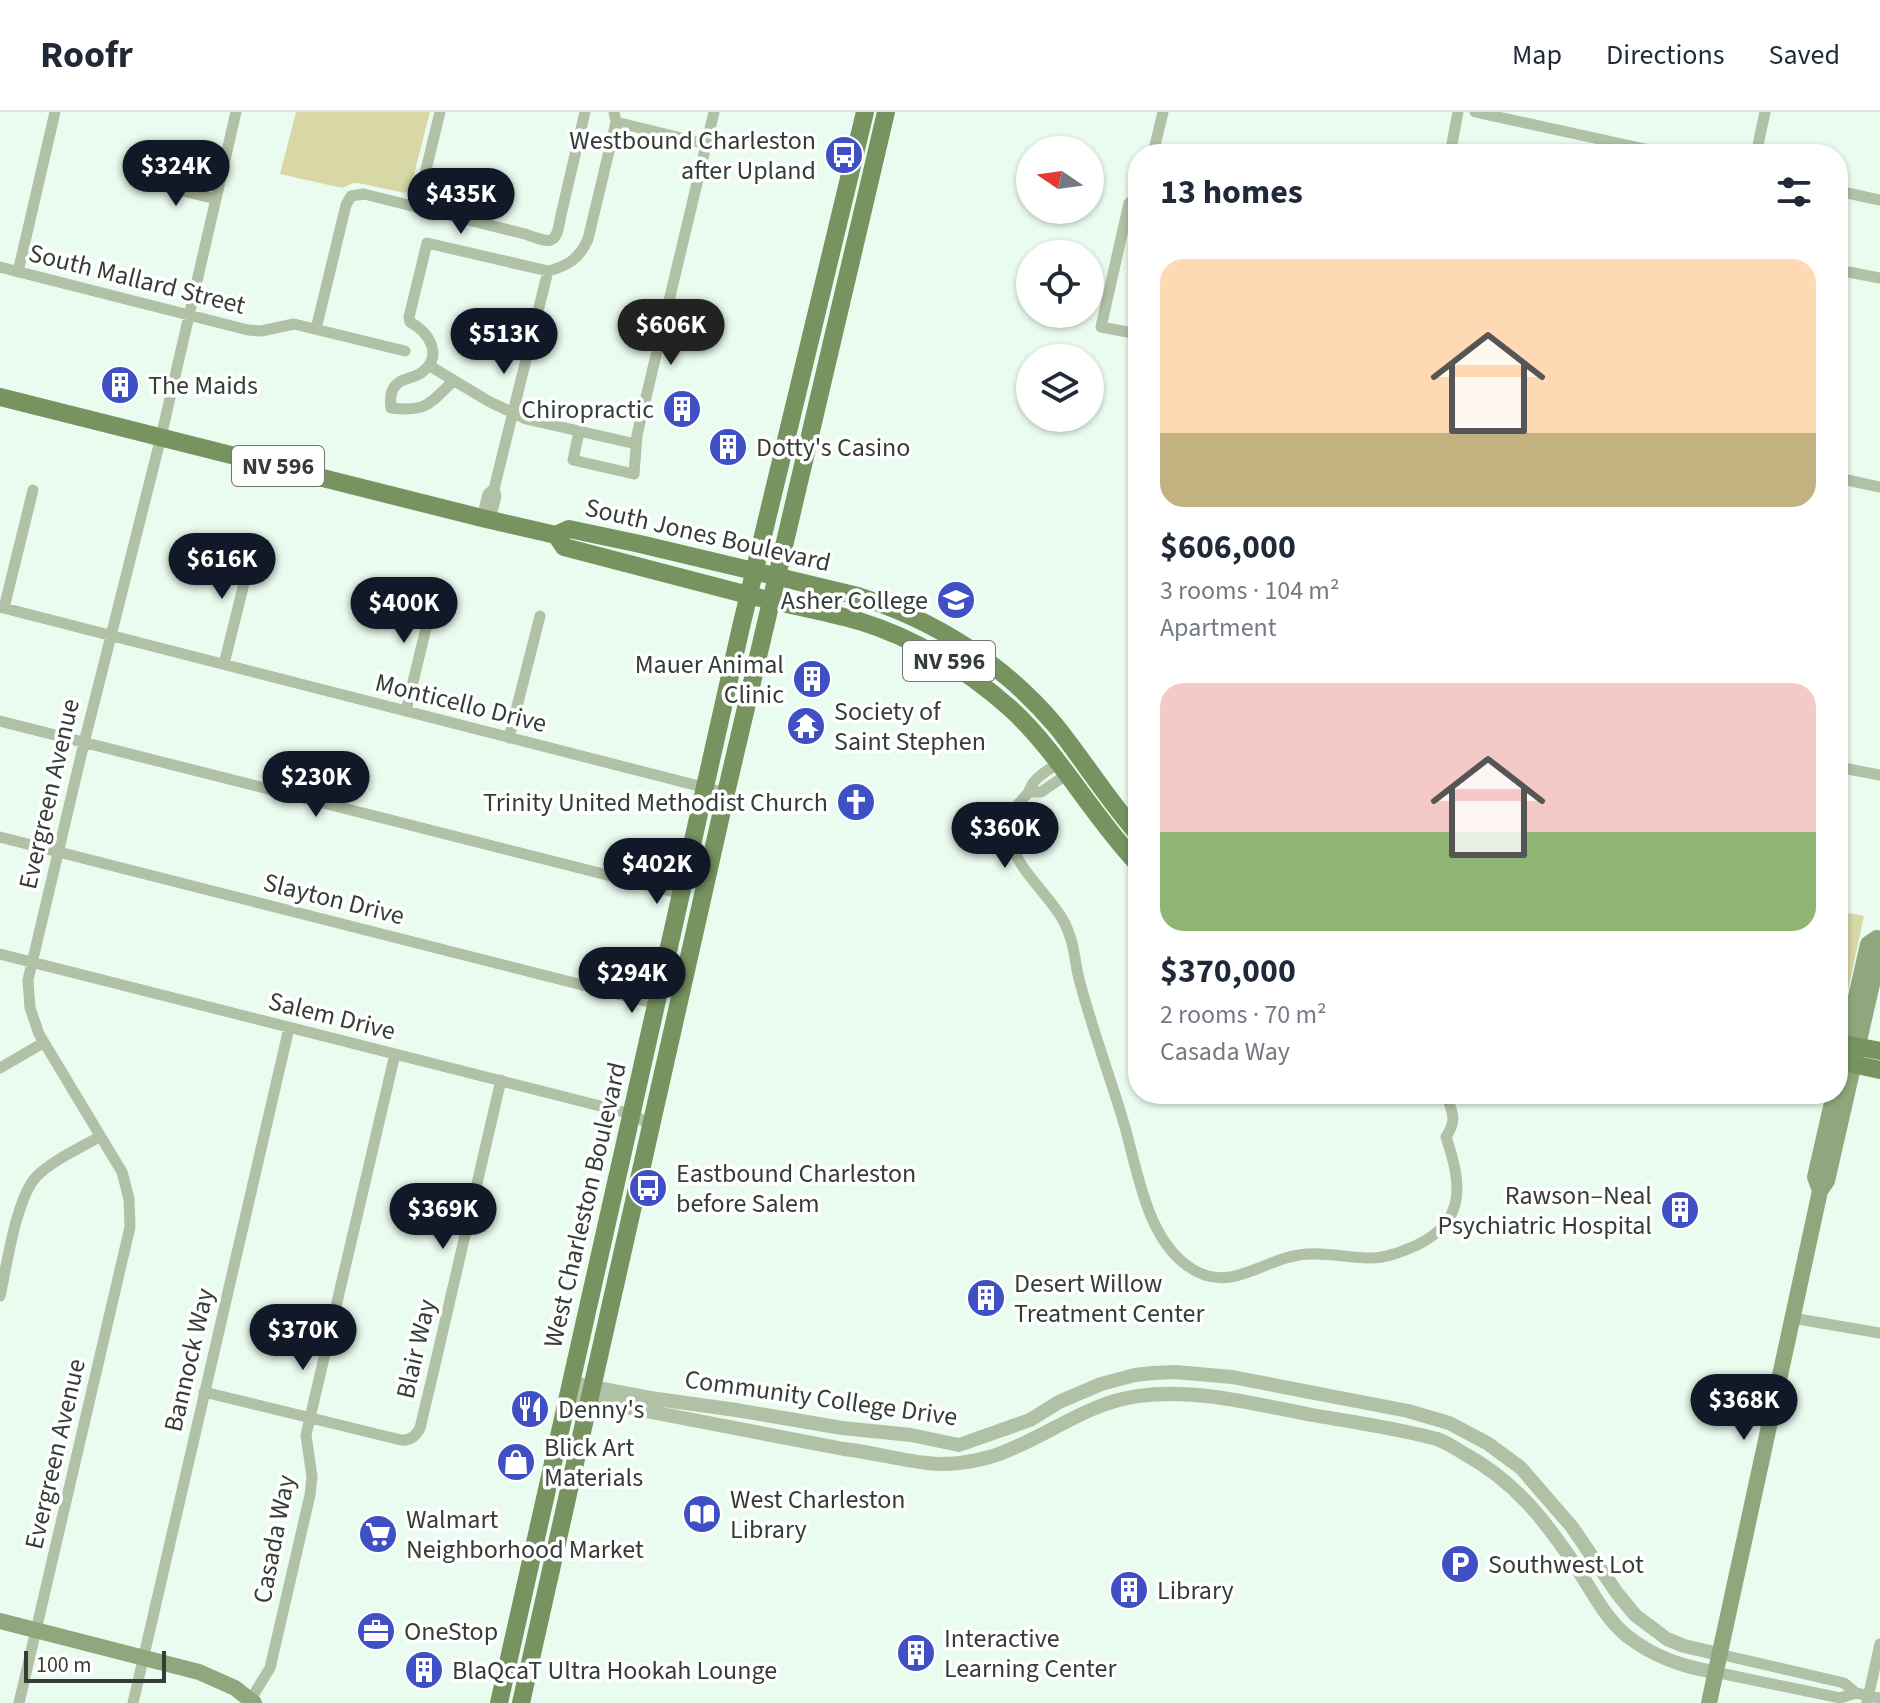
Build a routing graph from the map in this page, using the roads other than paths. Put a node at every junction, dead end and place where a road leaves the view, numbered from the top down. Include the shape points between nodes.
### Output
1 (55, 112) edge
2 (236, 112) edge
3 (440, 112) edge
4 (585, 112) edge
5 (714, 112) edge
6 (865, 112) edge
7 (886, 112) edge
8 (1163, 112) edge
9 (1458, 112) edge
10 (1475, 112) edge
11 (1765, 112) edge
12 (615, 117) edge
13 (706, 144) junction
14 (1155, 144) edge
15 (1452, 144) edge
16 (1622, 144) edge
17 (1758, 144) edge
18 (145, 182) dead end
19 (1848, 193) edge
20 (216, 199) junction
21 (1880, 200) edge
22 (417, 207) junction
23 (1128, 207) edge
24 (830, 251) junction
25 (851, 256) junction
26 (1880, 263) edge
27 (0, 267) edge
28 (548, 271) junction
29 (18, 272) junction
30 (1848, 272) edge
31 (1878, 278) edge
32 (189, 316) junction
33 (316, 329) junction
34 (1128, 332) edge
35 (405, 351) dead end
36 (430, 366) junction
37 (453, 381) junction
38 (0, 397) edge
39 (513, 413) junction
40 (579, 432) junction
41 (161, 437) junction
42 (636, 444) junction
43 (1848, 480) edge
44 (1880, 487) edge
45 (33, 490) dead end
46 (486, 519) junction
47 (556, 535) junction
48 (253, 547) dead end
49 (755, 571) junction
50 (778, 577) junction
51 (436, 587) dead end
52 (749, 595) junction
53 (772, 601) junction
54 (2, 608) edge
55 (540, 616) dead end
56 (110, 636) junction
57 (224, 664) junction
58 (406, 711) junction
59 (0, 721) edge
60 (509, 738) junction
61 (84, 743) junction
62 (1078, 756) junction
63 (1057, 763) junction
64 (1848, 769) edge
65 (1092, 774) junction
66 (1880, 775) edge
67 (706, 787) junction
68 (726, 793) junction
69 (1128, 821) edge
70 (0, 837) edge
71 (58, 852) junction
72 (1128, 853) edge
73 (689, 862) junction
74 (682, 894) junction
75 (699, 919) junction
76 (1879, 940) edge
77 (0, 954) edge
78 (32, 962) junction
79 (657, 1004) junction
80 (289, 1028) junction
81 (43, 1043) junction
82 (1848, 1047) edge
83 (1880, 1051) edge
84 (395, 1054) junction
85 (1848, 1056) edge
86 (1848, 1058) edge
87 (0, 1068) edge
88 (1880, 1070) edge
89 (501, 1080) junction
90 (1450, 1104) edge
91 (1832, 1104) edge
92 (1838, 1104) edge
93 (632, 1114) junction
94 (652, 1126) junction
95 (99, 1137) junction
96 (1820, 1191) junction
97 (0, 1296) edge
98 (1792, 1318) junction
99 (1880, 1333) edge
100 (1135, 1375) junction
101 (570, 1390) junction
102 (204, 1392) junction
103 (591, 1394) junction
104 (1137, 1396) junction
105 (1377, 1405) junction
106 (310, 1419) junction
107 (1371, 1425) junction
108 (875, 1432) junction
109 (871, 1452) junction
110 (1502, 1453) junction
111 (1488, 1468) junction
112 (1617, 1593) junction
113 (1600, 1605) junction
114 (0, 1621) edge
115 (36, 1630) junction
116 (1880, 1644) edge
117 (1719, 1654) junction
118 (143, 1657) junction
119 (1715, 1672) junction
120 (1856, 1693) junction
121 (1872, 1699) edge
122 (252, 1701) edge
123 (19, 1703) edge
124 (133, 1703) edge
125 (499, 1703) edge
126 (521, 1703) edge
127 (1709, 1703) edge

1 - 29 street
2 - 20 street, Evergreen Avenue
3 - 22 street
4 - 22 street via 559,227 550,241
5 - 13 street
6 - 24 main road, West Charleston Boulevard
7 - 25 main road, West Charleston Boulevard
8 - 14 street
9 - 15 street
10 - 16 street
11 - 17 street
12 - 13 street
12 - 28 street via 583,251
13 - 42 street
18 - 20 street
19 - 21 street
20 - 32 street, Evergreen Avenue
22 - 33 street via 364,194 351,196
23 - 34 street via 1101,327
24 - 25 main road
24 - 49 main road, West Charleston Boulevard
25 - 50 main road, West Charleston Boulevard
26 - 31 street
27 - 29 street, South Mallard Street
28 - 36 street via 427,243 409,317 432,346
28 - 39 street
29 - 32 street, South Mallard Street
30 - 31 street
32 - 33 street, South Mallard Street via 248,330 294,324
32 - 41 street, Evergreen Avenue
33 - 35 street, South Mallard Street
36 - 37 street
36 - 37 street via 398,382 389,398 391,408 430,405
37 - 39 street
38 - 41 main road, South Jones Boulevard / NV 596
39 - 40 street
39 - 46 street via 494,489 488,494
40 - 42 street
40 - 42 street via 573,460 634,474
41 - 46 main road, South Jones Boulevard / NV 596
41 - 56 street, Evergreen Avenue
43 - 44 street
45 - 54 street
46 - 47 main road, South Jones Boulevard / NV 596
47 - 49 main road, South Jones Boulevard / NV 596 via 569,529
47 - 52 main road, South Jones Boulevard / NV 596 via 564,547
48 - 57 street
49 - 50 main road, South Jones Boulevard / NV 596
49 - 52 main road, West Charleston Boulevard
50 - 53 main road, West Charleston Boulevard
50 - 62 main road, South Jones Boulevard / NV 596 via 885,605 953,638 1026,694
51 - 58 street
52 - 53 main road, South Jones Boulevard / NV 596
52 - 67 main road, West Charleston Boulevard
53 - 63 main road, South Jones Boulevard / NV 596 via 858,621 927,648 986,687
53 - 68 main road, West Charleston Boulevard
54 - 56 street, Monticello Drive
55 - 60 street
56 - 57 street, Monticello Drive
56 - 61 street, Evergreen Avenue
57 - 58 street, Monticello Drive
58 - 60 street, Monticello Drive
59 - 61 street
60 - 67 street, Monticello Drive
61 - 71 street, Evergreen Avenue
61 - 74 street
62 - 63 main road via 1062,753
62 - 65 main road, South Jones Boulevard / NV 596
63 - 65 main road
63 - 72 main road, South Jones Boulevard / NV 596
63 - 90 street via 1016,804 1009,839 1063,921 1143,1195 1169,1249 1186,1265 1209,1277 1225,1278 1300,1254 1386,1256 1433,1235 1451,1216 1457,1199 1446,1137 1453,1123
64 - 66 street
65 - 69 main road, South Jones Boulevard / NV 596
67 - 68 street, Monticello Drive
67 - 73 main road, West Charleston Boulevard
68 - 75 main road, West Charleston Boulevard
70 - 71 street, Slayton Drive
71 - 78 street, Evergreen Avenue
71 - 79 street, Slayton Drive
73 - 74 main road, West Charleston Boulevard
73 - 75 main road via 691,905
74 - 79 main road, West Charleston Boulevard
75 - 94 main road, West Charleston Boulevard
76 - 82 main road
77 - 78 street, Salem Drive
78 - 80 street, Salem Drive
78 - 81 street, Evergreen Avenue via 28,994
79 - 93 main road, West Charleston Boulevard
80 - 84 street, Salem Drive
80 - 102 street, Bannock Way
81 - 87 street
81 - 95 street, Evergreen Avenue
83 - 85 main road
84 - 89 street, Salem Drive
84 - 106 street, Casada Way
86 - 88 main road
89 - 93 street, Salem Drive
89 - 106 street, Blair Way via 420,1428 412,1438 401,1440
91 - 96 main road via 1815,1177
92 - 96 main road via 1827,1181
93 - 94 street, Salem Drive
93 - 101 main road, West Charleston Boulevard
94 - 103 main road, West Charleston Boulevard
95 - 97 street via 45,1169 30,1185
95 - 115 street, Evergreen Avenue via 122,1172 130,1227
96 - 98 main road
98 - 99 street
98 - 117 main road
100 - 104 street
100 - 105 street, Community College Drive via 1232,1377
100 - 108 street, Community College Drive via 1101,1384 1030,1420 959,1445
101 - 103 street, Community College Drive
101 - 125 main road, West Charleston Boulevard
102 - 106 street
102 - 118 street, Bannock Way
103 - 108 street, Community College Drive
103 - 109 street, Community College Drive
103 - 126 main road, West Charleston Boulevard
104 - 107 street, Community College Drive via 1179,1393
104 - 109 street, Community College Drive via 1080,1414 992,1457 929,1464
105 - 107 street
105 - 110 street, Community College Drive via 1449,1423
106 - 122 street, Casada Way via 310,1495 270,1668
107 - 111 street, Community College Drive via 1440,1440
108 - 109 street
110 - 111 street
110 - 112 street, Community College Drive via 1548,1496
111 - 113 street, Community College Drive via 1540,1516
112 - 113 street
112 - 117 street, Community College Drive via 1635,1615 1667,1639
113 - 119 street, Community College Drive via 1626,1635 1648,1650 1679,1665
114 - 115 main road
115 - 118 main road
115 - 123 street, Evergreen Avenue
116 - 121 street
117 - 119 main road
117 - 120 street via 1844,1683
118 - 122 main road via 216,1678
118 - 124 street, Bannock Way
119 - 120 street via 1840,1698
119 - 127 main road
120 - 121 street

